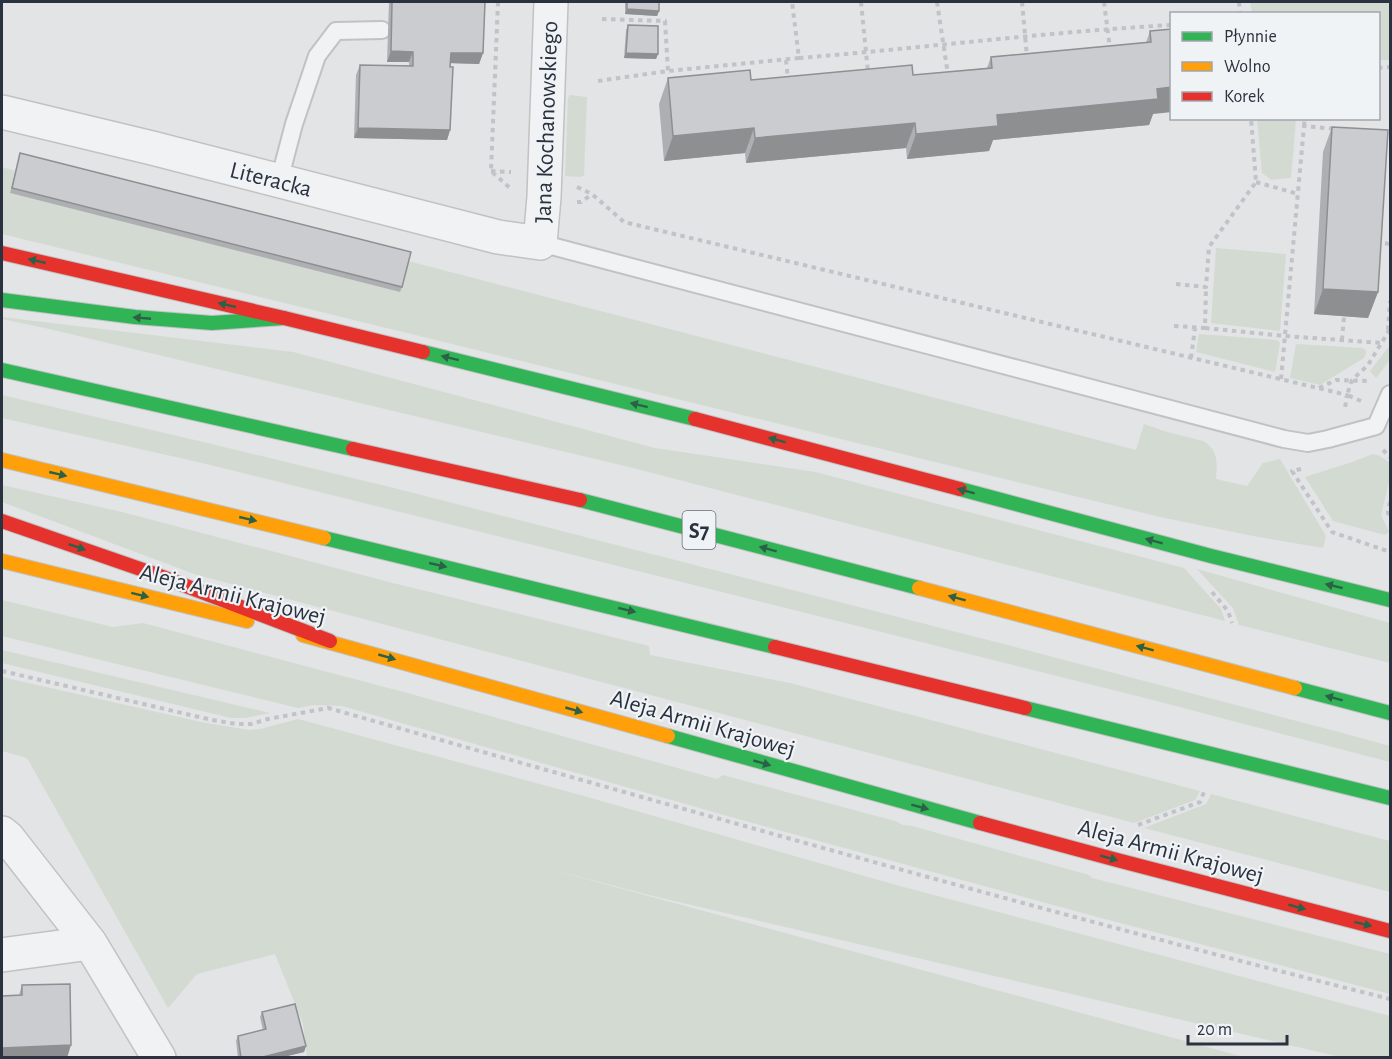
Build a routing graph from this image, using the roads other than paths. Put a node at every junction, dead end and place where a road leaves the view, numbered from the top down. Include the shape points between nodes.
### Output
1 (551, 2) edge
2 (382, 30) dead end
3 (2, 112) edge
4 (279, 181) junction
5 (540, 243) junction
6 (2, 253) edge
7 (2, 300) edge
8 (285, 318) junction
9 (2, 370) edge
10 (1387, 401) edge
11 (2, 460) edge
12 (2, 521) edge
13 (2, 561) edge
14 (1390, 600) edge
15 (330, 641) junction
16 (1390, 713) edge
17 (1390, 798) edge
18 (2, 833) edge
19 (1390, 931) edge
20 (90, 943) junction
21 (2, 956) edge
22 (159, 1058) edge

1 - 5 street, Jana Kochanowskiego
2 - 4 lane via 336,31 317,56
3 - 4 street, Literacka
4 - 5 street, Literacka via 498,237
5 - 10 lane via 1284,439 1308,443 1376,426
8 -> 6 main road
8 -> 7 main road via 212,323
14 -> 8 main road via 696,419
16 -> 9 main road, S7 via 608,506
11 -> 17 main road
12 -> 15 main road
13 -> 15 main road, Aleja Armii Krajowej
15 -> 19 main road, Aleja Armii Krajowej via 898,801
18 - 20 street
20 - 21 street
20 - 22 street

